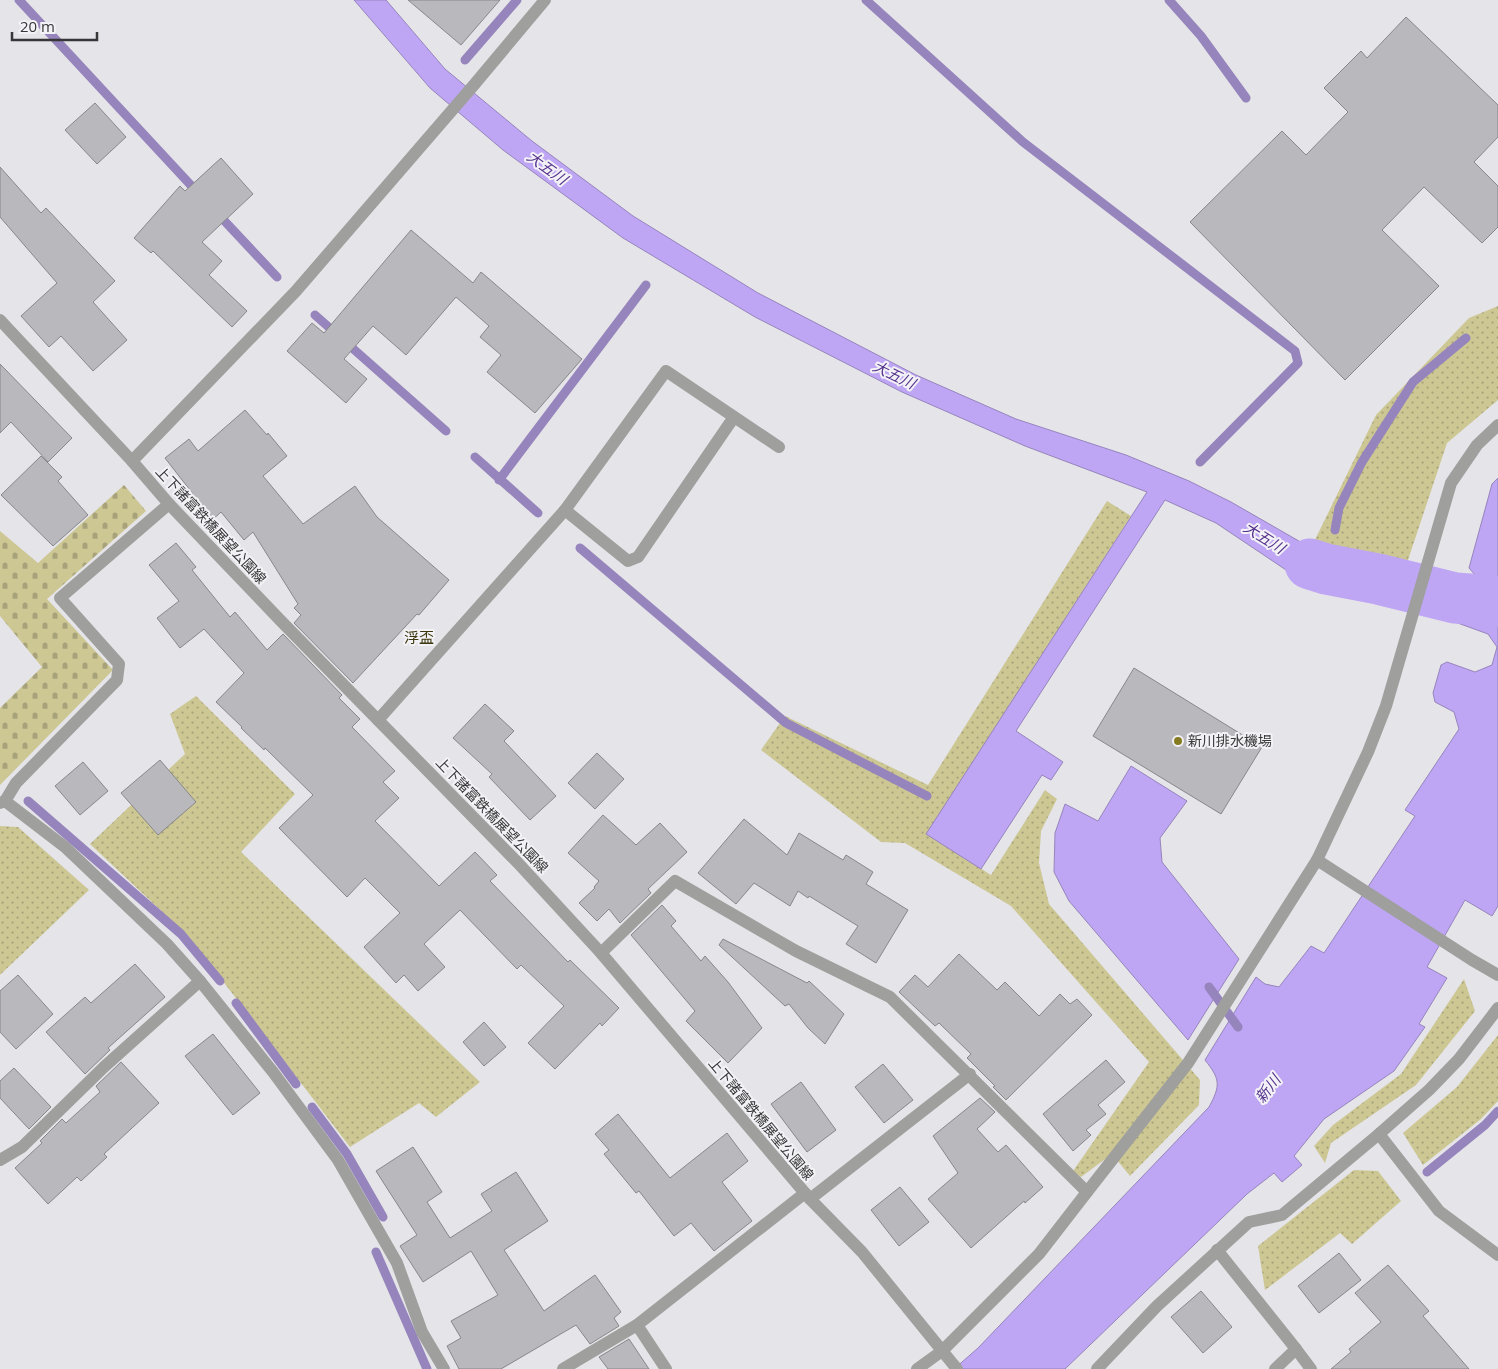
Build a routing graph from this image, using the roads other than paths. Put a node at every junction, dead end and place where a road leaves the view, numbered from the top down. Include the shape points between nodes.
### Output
1 (545, 0) edge
2 (0, 320) edge
3 (734, 417) junction
4 (1498, 425) edge
5 (779, 447) dead end
6 (132, 461) junction
7 (169, 504) junction
8 (564, 510) junction
9 (378, 720) junction
10 (3, 802) edge
11 (1317, 860) junction
12 (601, 954) junction
13 (1498, 975) edge
14 (200, 980) junction
15 (1498, 1008) edge
16 (970, 1074) junction
17 (1379, 1134) junction
18 (0, 1160) edge
19 (1087, 1192) junction
20 (807, 1196) junction
21 (1217, 1250) junction
22 (1498, 1255) edge
23 (637, 1325) junction
24 (1296, 1349) junction
25 (942, 1350) junction
26 (444, 1369) edge
27 (563, 1369) edge
28 (666, 1369) edge
29 (917, 1369) edge
30 (957, 1369) edge
31 (1097, 1369) edge
32 (1275, 1369) edge
33 (1311, 1369) edge

1 - 6 street via 296,291
2 - 6 street, 上下諸富鉄橋展望公園線
3 - 5 street
3 - 8 street via 666,371
3 - 8 street via 638,557 628,561
4 - 11 street via 1476,445 1451,484 1386,706
6 - 7 street, 上下諸富鉄橋展望公園線
7 - 9 street, 上下諸富鉄橋展望公園線
7 - 10 street via 60,598 119,664 117,680 16,783
8 - 9 street
9 - 12 street, 上下諸富鉄橋展望公園線 via 518,863
10 - 14 street via 65,847
11 - 13 street
11 - 19 street via 1188,1063
12 - 16 street via 675,881 796,951 890,997
12 - 20 street, 上下諸富鉄橋展望公園線
14 - 18 street via 22,1147
14 - 26 street via 338,1160 397,1263 422,1332
15 - 17 street via 1459,1059
16 - 19 street
16 - 20 street
17 - 21 street via 1282,1215 1249,1222
17 - 22 street via 1439,1211
19 - 25 street via 1039,1254
20 - 23 street
20 - 25 street, 上下諸富鉄橋展望公園線 via 862,1252
21 - 24 street
21 - 31 street
23 - 27 street
23 - 28 street
24 - 32 street
24 - 33 street
25 - 29 street
25 - 30 street, 上下諸富鉄橋展望公園線

